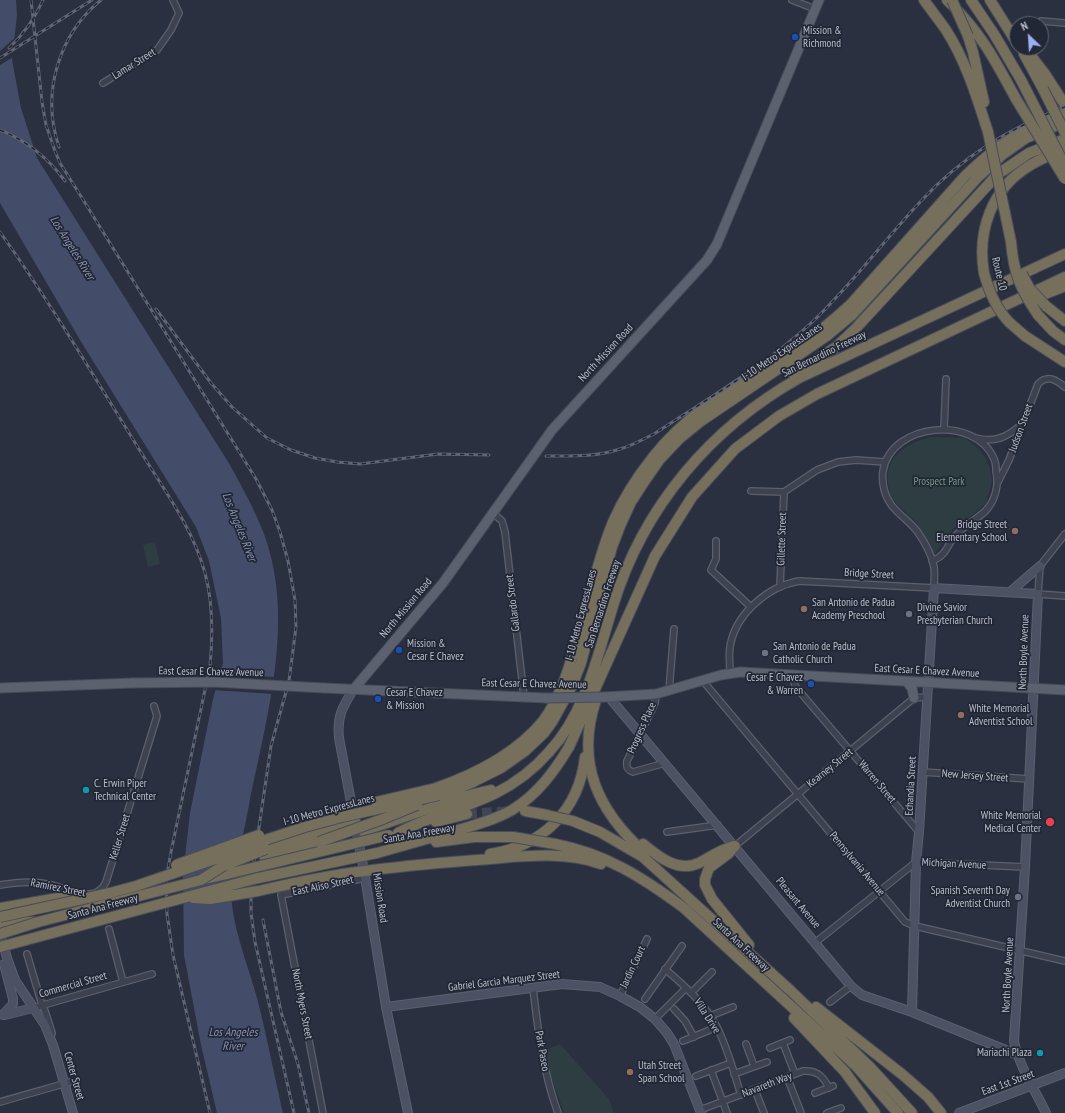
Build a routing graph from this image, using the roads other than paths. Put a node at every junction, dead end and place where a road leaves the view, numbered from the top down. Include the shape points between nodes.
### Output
1 (174, 0) edge
2 (792, 0) edge
3 (819, 0) edge
4 (924, 0) edge
5 (947, 0) edge
6 (952, 0) edge
7 (971, 0) edge
8 (990, 0) edge
9 (815, 9) junction
10 (1049, 22) edge
11 (1065, 23) edge
12 (1006, 24) junction
13 (1009, 28) edge
14 (1009, 29) edge
15 (1024, 56) edge
16 (1031, 56) edge
17 (103, 83) dead end
18 (980, 97) junction
19 (1065, 105) edge
20 (1065, 113) edge
21 (1065, 122) edge
22 (1064, 140) edge
23 (1065, 166) edge
24 (1065, 179) edge
25 (1011, 242) junction
26 (1065, 254) edge
27 (1065, 277) edge
28 (1065, 286) edge
29 (1003, 307) junction
30 (1065, 321) edge
31 (1065, 340) edge
32 (1065, 362) edge
33 (946, 379) dead end
34 (1065, 387) edge
35 (1022, 425) junction
36 (944, 429) junction
37 (973, 437) junction
38 (885, 462) junction
39 (998, 482) junction
40 (751, 491) dead end
41 (784, 492) junction
42 (492, 513) junction
43 (648, 523) junction
44 (1065, 534) edge
45 (716, 541) dead end
46 (932, 561) junction
47 (1040, 566) junction
48 (780, 587) junction
49 (934, 588) junction
50 (1010, 592) junction
51 (1038, 594) junction
52 (1065, 596) edge
53 (751, 607) junction
54 (674, 629) dead end
55 (613, 649) junction
56 (730, 673) junction
57 (793, 676) junction
58 (703, 681) junction
59 (907, 682) junction
60 (927, 683) junction
61 (0, 688) edge
62 (1034, 688) junction
63 (353, 690) junction
64 (1065, 690) edge
65 (669, 691) junction
66 (656, 694) junction
67 (524, 697) junction
68 (607, 697) junction
69 (926, 697) junction
70 (914, 698) junction
71 (154, 706) dead end
72 (641, 734) junction
73 (588, 737) junction
74 (851, 751) junction
75 (665, 763) junction
76 (530, 770) junction
77 (922, 772) junction
78 (1029, 779) junction
79 (438, 791) junction
80 (798, 794) junction
81 (525, 812) dead end
82 (467, 814) tunnel mouth
83 (355, 821) junction
84 (616, 823) junction
85 (718, 825) junction
86 (667, 832) dead end
87 (919, 832) junction
88 (357, 833) junction
89 (393, 834) junction
90 (735, 846) junction
91 (377, 853) junction
92 (916, 862) junction
93 (419, 865) junction
94 (1025, 867) junction
95 (231, 873) junction
96 (365, 874) junction
97 (201, 880) junction
98 (0, 885) edge
99 (658, 888) junction
100 (879, 891) junction
101 (93, 894) joint
102 (281, 895) joint
103 (185, 898) junction
104 (0, 908) edge
105 (0, 917) edge
106 (38, 922) junction
107 (0, 924) edge
108 (915, 926) junction
109 (109, 929) dead end
110 (0, 933) edge
111 (647, 939) dead end
112 (816, 942) junction
113 (741, 945) junction
114 (682, 946) dead end
115 (0, 947) edge
116 (1019, 950) junction
117 (27, 954) dead end
118 (7, 958) junction
119 (1065, 961) edge
120 (759, 962) junction
121 (665, 969) junction
122 (712, 972) dead end
123 (152, 974) dead end
124 (123, 982) junction
125 (851, 986) junction
126 (769, 987) junction
127 (532, 988) junction
128 (686, 988) junction
129 (791, 991) junction
130 (691, 993) junction
131 (620, 996) junction
132 (645, 999) dead end
133 (830, 1002) dead end
134 (42, 1005) junction
135 (733, 1006) dead end
136 (386, 1007) junction
137 (33, 1008) junction
138 (674, 1009) dead end
139 (912, 1012) junction
140 (2, 1016) edge
141 (710, 1016) junction
142 (655, 1019) junction
143 (717, 1027) junction
144 (694, 1037) junction
145 (790, 1040) dead end
146 (683, 1041) dead end
147 (783, 1043) junction
148 (746, 1044) dead end
149 (54, 1045) junction
150 (770, 1048) dead end
151 (1018, 1055) junction
152 (767, 1062) dead end
153 (731, 1063) junction
154 (754, 1066) junction
155 (711, 1070) junction
156 (1065, 1073) edge
157 (734, 1074) junction
158 (795, 1074) junction
159 (696, 1076) dead end
160 (788, 1077) junction
161 (67, 1083) junction
162 (1033, 1086) junction
163 (755, 1090) junction
164 (815, 1093) dead end
165 (741, 1095) junction
166 (0, 1102) edge
167 (722, 1102) junction
168 (841, 1108) dead end
169 (700, 1112) edge
170 (73, 1113) edge
171 (323, 1113) edge
172 (408, 1113) edge
173 (558, 1113) edge
174 (727, 1113) edge
175 (764, 1113) edge
176 (802, 1113) edge
177 (827, 1113) edge
178 (875, 1113) edge
179 (898, 1113) edge
180 (911, 1113) edge
181 (941, 1113) edge
182 (959, 1113) edge
183 (1046, 1113) edge

1 - 17 street, Lamar Street via 179,13 157,50
2 - 9 street
3 - 9 main road, North Mission Road
4 - 18 highway via 946,31
5 - 24 highway, bridge via 974,27 988,48
6 - 18 highway, bridge via 974,52
7 - 23 highway, bridge via 1021,80
8 - 12 highway
9 - 42 main road, North Mission Road via 717,244 707,260 556,425
10 - 11 street
12 - 13 highway
12 - 14 highway
15 - 22 highway, bridge via 1043,89
16 - 19 highway
18 - 25 highway, bridge
20 - 79 highway, I-10 Metro ExpressLanes via 1018,133 988,154 851,304 815,334 691,418 654,455 638,477 613,522 571,660 552,707 530,734 504,755
21 - 79 highway, I-10 Metro ExpressLanes via 1026,138 1002,155 979,176 852,315 828,335 701,421 660,459 631,502 620,526 581,663 572,686 552,722 525,751 501,768 471,783
22 - 32 highway, Route 10, bridge via 1045,157 1020,172 1004,188 988,216 983,232 982,250 984,274 993,300 1000,311 1025,336
22 - 43 highway via 1029,153 998,174 836,347 746,405 706,438 667,487
25 - 30 highway, bridge via 1017,262 1034,293
25 - 31 highway, bridge via 1014,267 1026,296 1038,315
26 - 43 highway, San Bernardino Freeway via 818,369 771,395 737,420 698,457
27 - 29 highway
28 - 29 highway via 1030,300
29 - 55 highway via 817,394 779,416 735,449 692,497 655,556
33 - 36 street
34 - 35 street, Judson Street via 1054,379 1042,380 1038,384
35 - 37 street via 1012,433 988,441
35 - 39 street, Judson Street
36 - 37 street
36 - 38 street via 926,431 907,438 894,448
37 - 39 street via 985,446 994,459
38 - 41 street via 838,462 817,470
38 - 46 street, Echandia Street via 883,483 890,504 918,532
39 - 46 street via 992,503 987,509 957,534 939,558
40 - 41 street
41 - 48 street, Gillette Street
42 - 63 main road, North Mission Road via 443,583
42 - 67 street, Gallardo Street via 502,521 505,532
43 - 76 highway, San Bernardino Freeway via 625,572 594,669 576,712 550,751
44 - 47 street
45 - 53 street via 716,559 711,570
46 - 49 street, Echandia Street
47 - 50 main road
47 - 51 street, North Boyle Avenue
48 - 49 street, Bridge Street via 799,581
48 - 53 street, Bridge Street
49 - 50 main road, Bridge Street
49 - 60 main road, Echandia Street
50 - 51 main road, Bridge Street
51 - 52 street, Bridge Street
51 - 62 main road, North Boyle Avenue
53 - 56 street, Bridge Street via 742,618 731,642
54 - 65 street
55 - 73 highway via 592,712
55 - 91 highway via 569,747 557,767 534,793 497,818
56 - 57 main road, East Cesar E Chavez Avenue
56 - 58 main road, East Cesar E Chavez Avenue
57 - 59 main road, East Cesar E Chavez Avenue
57 - 74 street, Warren Street via 795,686
58 - 65 main road, East Cesar E Chavez Avenue
58 - 80 street, Pennsylvania Avenue
59 - 60 main road, East Cesar E Chavez Avenue
59 - 70 main road via 912,688
60 - 62 main road, East Cesar E Chavez Avenue
60 - 69 main road, Echandia Street
61 - 63 main road, East Cesar E Chavez Avenue, bridge via 206,682
62 - 64 main road, East Cesar E Chavez Avenue
62 - 78 main road, North Boyle Avenue
63 - 67 main road, East Cesar E Chavez Avenue
63 - 83 main road, Mission Road via 341,710 338,728
65 - 66 main road, East Cesar E Chavez Avenue
66 - 68 main road, East Cesar E Chavez Avenue
66 - 72 street, Progress Place via 655,703
67 - 68 main road, East Cesar E Chavez Avenue, bridge
68 - 72 main road, Pleasant Avenue
69 - 70 street
69 - 77 main road, Echandia Street
70 - 74 street, Kearney Street
71 - 101 street, Keller Street via 157,716 106,882 104,888
72 - 75 main road, Pleasant Avenue
72 - 75 street, Progress Place via 626,766 629,770 632,772
73 - 84 highway via 590,765 596,786
73 - 93 highway via 584,772 578,790 563,815 548,829 525,844 499,853
74 - 80 street, Kearney Street
74 - 87 street, Warren Street
75 - 85 main road, Pleasant Avenue
76 - 88 highway via 486,792 465,796
76 - 89 highway, San Bernardino Freeway via 495,794
77 - 78 street, New Jersey Street
77 - 87 main road, Echandia Street
78 - 94 main road, North Boyle Avenue
79 - 95 highway, bridge via 383,819 265,858
79 - 104 highway, I-10 Metro ExpressLanes, bridge via 334,812 286,826 117,885
79 - 105 highway, I-10 Metro ExpressLanes, bridge via 305,827 130,888
80 - 90 street, Kearney Street
80 - 100 street, Pennsylvania Avenue
81 - 113 highway, Santa Ana Freeway, bridge via 573,821 600,832 643,857
82 - 89 highway, Santa Ana Freeway
83 - 88 main road, Mission Road
83 - 97 highway, bridge via 266,849 223,866
84 - 90 highway via 658,856 678,866 696,864 721,850
84 - 113 highway via 736,936
85 - 86 street
85 - 90 main road, Pleasant Avenue
87 - 92 main road, Echandia Street
88 - 96 main road, Mission Road
89 - 95 highway, Santa Ana Freeway, bridge
90 - 112 main road, Pleasant Avenue
90 - 120 highway via 709,868 704,879 705,885 712,899 754,951
91 - 99 highway, Santa Ana Freeway, bridge via 388,853 442,840 513,837 571,847 601,857
91 - 103 highway, Santa Ana Freeway, bridge via 254,879
92 - 94 street, Michigan Avenue
92 - 100 street, Michigan Avenue
92 - 108 main road, Echandia Street
93 - 96 highway
93 - 99 highway via 540,855 565,856 608,866
94 - 116 main road, North Boyle Avenue
95 - 97 highway, Santa Ana Freeway, bridge
96 - 102 street, East Aliso Street
96 - 103 highway, bridge via 320,878 210,899
96 - 136 main road, Mission Road
97 - 106 highway, Santa Ana Freeway, bridge
98 - 101 street, Ramirez Street via 39,883
99 - 126 highway, Santa Ana Freeway via 684,908
100 - 108 street, Pennsylvania Avenue via 905,922
100 - 112 street, Michigan Avenue
102 - 171 street, North Myers Street
103 - 115 highway, Santa Ana Freeway, bridge
106 - 107 highway
106 - 110 highway, Santa Ana Freeway, bridge
108 - 116 street, Pennsylvania Avenue
108 - 139 main road, Echandia Street
109 - 124 street
110 - 118 main road, Center Street
111 - 131 street, Jardin Court
112 - 125 main road, Pleasant Avenue
113 - 120 highway, Santa Ana Freeway
114 - 121 street
116 - 119 street, Pennsylvania Avenue
116 - 151 main road, North Boyle Avenue via 1014,1041
117 - 134 street, Center Street
118 - 137 main road, Center Street via 15,980
118 - 140 main road via 4,964 13,1003
120 - 129 highway, Santa Ana Freeway
121 - 128 street, Villa Drive
121 - 132 street
122 - 130 street
123 - 124 street, Commercial Street
124 - 134 street, Commercial Street
125 - 133 street
125 - 139 main road, Pleasant Avenue via 862,995
126 - 178 highway via 778,1001 844,1072
126 - 179 highway, Santa Ana Freeway via 856,1065
127 - 131 main road, Gabriel Garcia Marquez Street via 562,984 581,985 600,988
127 - 136 main road, Gabriel Garcia Marquez Street
127 - 173 street, Park Paseo via 543,1063
128 - 130 street, Villa Drive
128 - 142 street
129 - 180 highway, Santa Ana Freeway via 869,1066
129 - 181 highway via 903,1075 928,1096
130 - 141 street, Villa Drive
131 - 142 main road, Gabriel Garcia Marquez Street
134 - 137 street, Commercial Street
134 - 149 street, Center Street
135 - 141 street
136 - 172 main road, Mission Road
137 - 140 main road, Commercial Street
137 - 149 main road, Center Street via 45,1025
138 - 144 street
139 - 151 main road, Pleasant Avenue
141 - 143 street, Villa Drive
142 - 169 main road, Gabriel Garcia Marquez Street via 674,1044
143 - 144 street
143 - 153 street, Villa Drive
144 - 146 street
145 - 147 street
147 - 150 street
147 - 158 street
148 - 154 street
149 - 161 main road, Center Street
151 - 162 main road, North Boyle Avenue
152 - 154 street
153 - 155 street
153 - 157 street, Villa Drive
154 - 157 street
155 - 159 street
155 - 167 street
156 - 162 main road, East 1st Street
157 - 165 street, Villa Drive
158 - 160 street, Navareth Way
158 - 164 street, Navareth Way via 808,1071 821,1075 831,1087
160 - 163 street, Navareth Way
160 - 176 street
161 - 166 street
161 - 170 main road, Center Street
162 - 182 main road, East 1st Street
162 - 183 main road, North Boyle Avenue
163 - 165 street, Navareth Way
163 - 175 street
165 - 167 street, Navareth Way
167 - 169 street, Navareth Way
167 - 174 street
168 - 177 street

